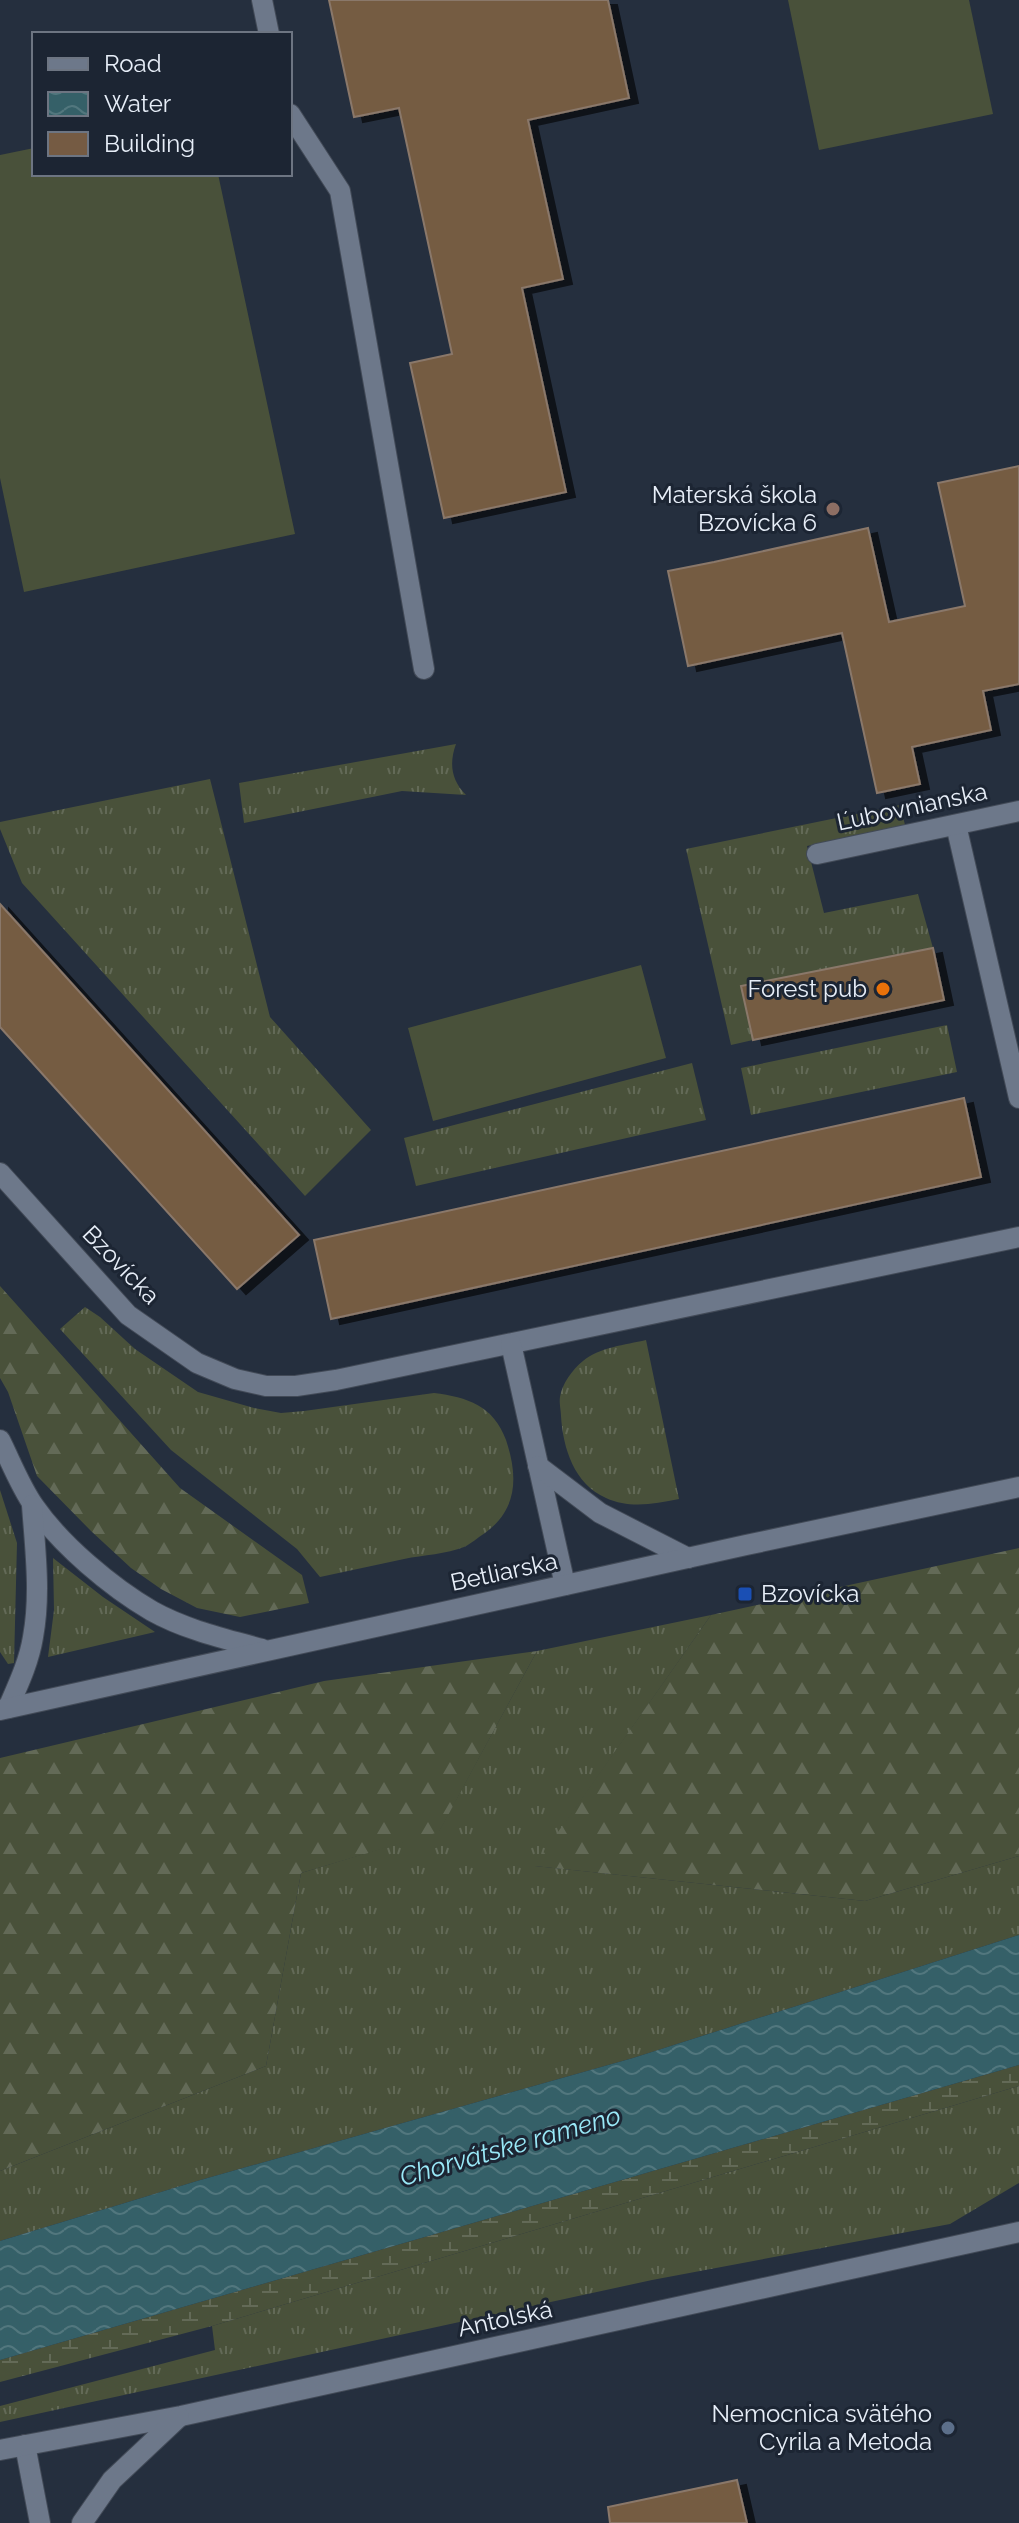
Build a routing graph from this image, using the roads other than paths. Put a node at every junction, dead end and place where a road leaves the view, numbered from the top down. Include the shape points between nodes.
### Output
1 (262, 0) edge
2 (269, 32) edge
3 (292, 117) edge
4 (424, 669) dead end
5 (1019, 811) edge
6 (956, 825) junction
7 (817, 854) dead end
8 (1019, 1098) edge
9 (0, 1173) edge
10 (1019, 1237) edge
11 (511, 1344) junction
12 (0, 1440) edge
13 (538, 1466) junction
14 (1019, 1487) edge
15 (32, 1503) junction
16 (688, 1558) junction
17 (565, 1585) junction
18 (266, 1650) junction
19 (3, 1702) edge
20 (1019, 2232) edge
21 (181, 2416) junction
22 (25, 2445) junction
23 (0, 2450) edge
24 (40, 2523) edge
25 (82, 2523) edge

1 - 2 street
3 - 4 street via 340,191
5 - 6 street, Ľubovnianska
6 - 7 street, Ľubovnianska
6 - 8 street
9 - 11 street, Bzovícka via 128,1315 197,1363 235,1379 266,1386 309,1385
10 - 11 street, Bzovícka
11 - 13 street
12 - 15 street
13 - 16 street via 600,1513
13 - 17 street
14 - 16 street, Betliarska
15 - 18 street via 62,1540 153,1611
15 - 19 street via 34,1636 28,1660
16 - 17 street, Betliarska
17 - 18 street, Betliarska
18 - 19 street, Betliarska
20 - 21 street, Antolská
21 - 22 street, Antolská
21 - 25 street via 112,2480
22 - 23 street, Antolská
22 - 24 street

